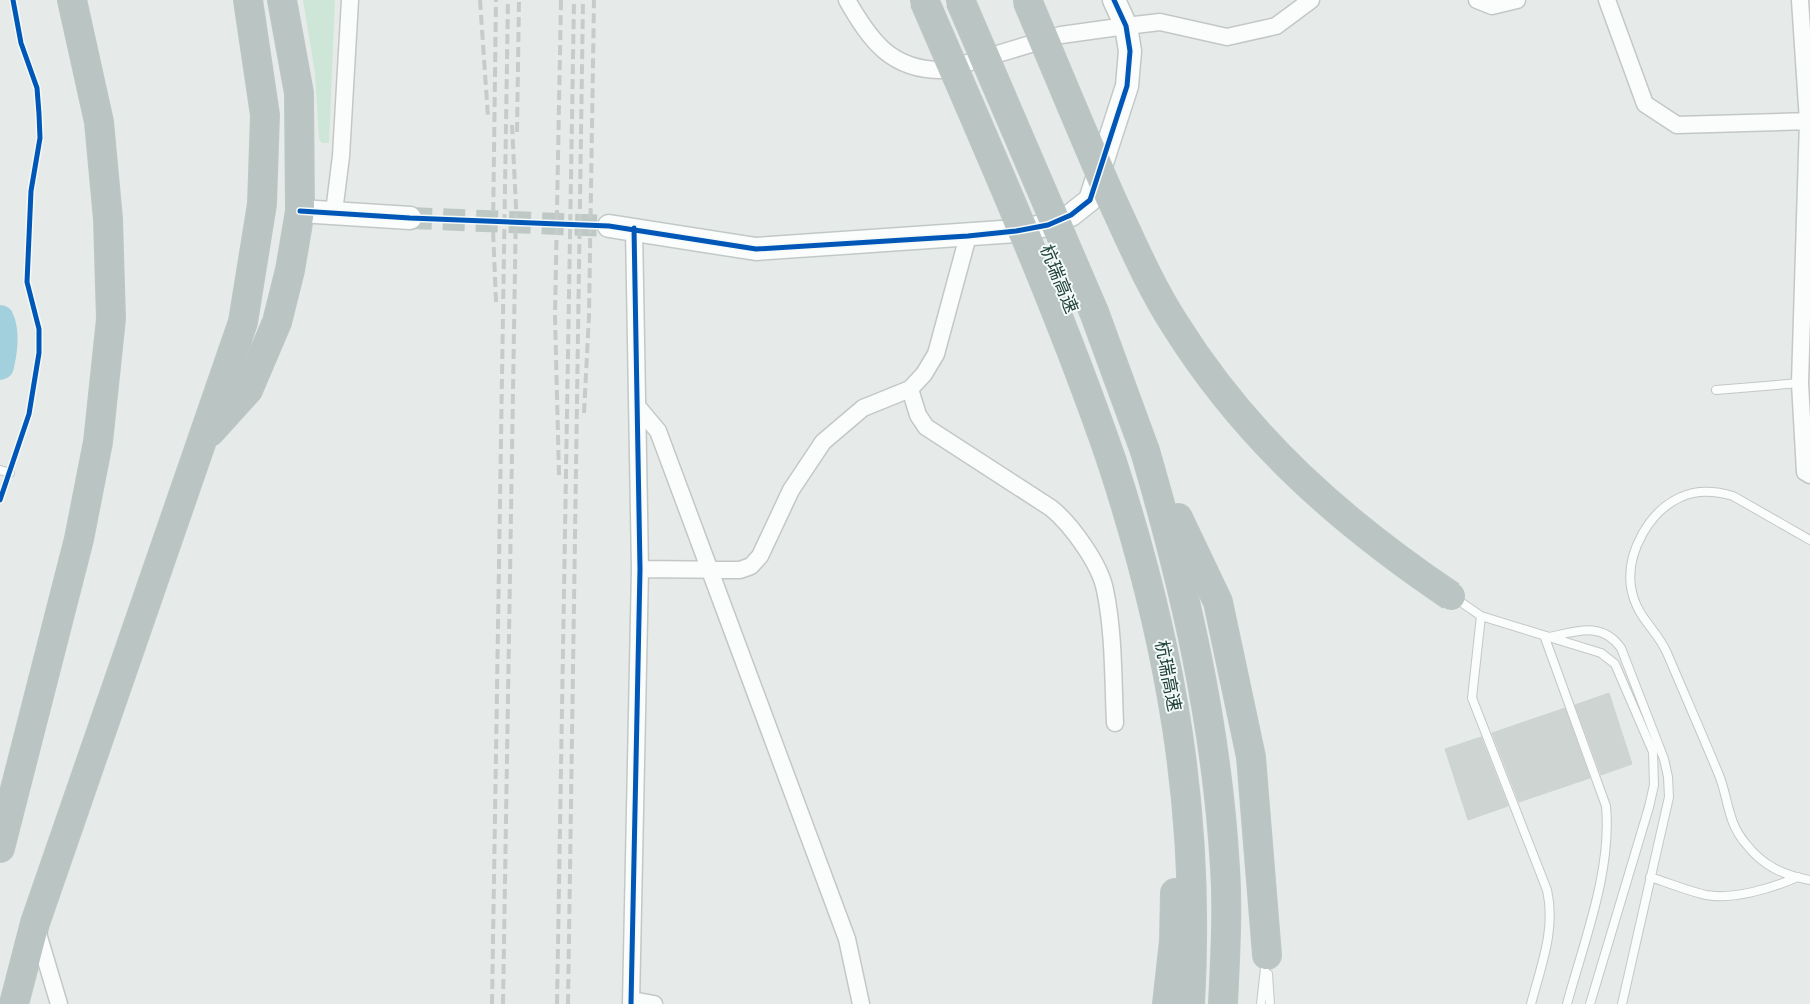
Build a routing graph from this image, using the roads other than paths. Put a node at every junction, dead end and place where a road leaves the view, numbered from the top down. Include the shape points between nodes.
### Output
1 (72, 0) edge
2 (248, 0) edge
3 (282, 0) edge
4 (350, 0) edge
5 (847, 0) edge
6 (924, 0) edge
7 (960, 0) edge
8 (1027, 0) edge
9 (1114, 0) edge
10 (1311, 0) edge
11 (1477, 0) edge
12 (1517, 0) edge
13 (1606, 0) edge
14 (1800, 0) edge
15 (1126, 26) junction
16 (1809, 121) edge
17 (300, 211) junction
18 (334, 212) junction
19 (410, 218) tunnel mouth
20 (609, 226) tunnel mouth
21 (634, 228) junction
22 (968, 236) junction
23 (1807, 263) edge
24 (1805, 383) edge
25 (910, 389) junction
26 (1716, 390) dead end
27 (638, 406) junction
28 (202, 441) junction
29 (1146, 451) junction
30 (0, 470) edge
31 (10, 473) dead end
32 (1810, 475) edge
33 (1810, 540) edge
34 (640, 569) junction
35 (709, 570) junction
36 (1451, 596) joint
37 (1481, 616) junction
38 (1545, 638) junction
39 (1175, 707) junction
40 (1115, 723) dead end
41 (0, 848) edge
42 (1650, 877) junction
43 (1798, 877) junction
44 (1810, 880) edge
45 (35, 923) junction
46 (1267, 955) junction
47 (632, 1002) edge
48 (14, 1004) edge
49 (59, 1004) edge
50 (654, 1004) edge
51 (861, 1004) edge
52 (1167, 1004) edge
53 (1190, 1004) edge
54 (1223, 1004) edge
55 (1261, 1004) edge
56 (1270, 1004) edge
57 (1531, 1004) edge
58 (1567, 1004) edge
59 (1590, 1004) edge
60 (1622, 1004) edge

1 - 41 highway via 99,122 108,219 111,319 98,442 79,540
2 - 28 highway via 265,115 262,204 243,322
3 - 17 highway via 299,93
4 - 18 street via 341,156
5 - 15 street via 878,48 927,70 944,70 1060,35
6 - 39 highway, 杭瑞高速, bridge via 1068,338 1138,543
7 - 29 highway, 杭瑞高速, bridge via 1087,296
8 - 36 highway, bridge via 1124,227 1175,325 1205,370 1258,434 1317,494 1382,547
9 - 15 street
10 - 15 street via 1276,26 1227,37 1160,22
11 - 12 street via 1492,6
13 - 16 street via 1644,104 1677,124
14 - 16 street
15 - 22 street via 1130,51 1127,86 1090,200 1072,215 1048,225
16 - 23 street
17 - 18 street
17 - 28 highway via 277,322 248,390
18 - 19 street
20 - 21 street
21 - 22 street via 756,249
21 - 27 street
22 - 25 street via 936,354
23 - 24 street
24 - 26 lane
24 - 32 street via 1806,472
25 - 35 street via 864,408 823,442 791,490 760,556 751,566 740,570
25 - 40 street via 926,428 1051,508 1076,532 1105,588 1112,647
27 - 34 street
27 - 35 street via 658,431
28 - 45 highway
29 - 46 highway via 1218,602 1250,757
29 - 54 highway, 杭瑞高速 via 1185,595 1210,723 1226,869
30 - 31 lane
33 - 43 lane via 1733,496 1719,492 1694,493 1669,504 1647,528 1638,541 1631,573 1635,602 1643,620 1665,650 1719,776 1732,826 1761,861
34 - 35 street
34 - 47 street
35 - 51 street via 847,939
36 - 37 lane
37 - 38 lane
37 - 57 lane via 1472,698 1544,881 1551,907 1551,925
38 - 42 lane via 1587,630 1613,637 1621,648 1668,777 1668,797
38 - 58 lane via 1606,806 1608,832 1606,858
38 - 59 lane via 1601,653 1615,664 1653,752 1654,785 1649,807
39 - 52 highway via 1174,932
39 - 53 highway, 杭瑞高速 via 1191,856 1194,943
42 - 43 lane via 1707,895 1721,896 1771,889
42 - 60 lane
43 - 44 lane
45 - 48 highway
45 - 49 street
46 - 55 lane
46 - 56 lane
47 - 50 street

